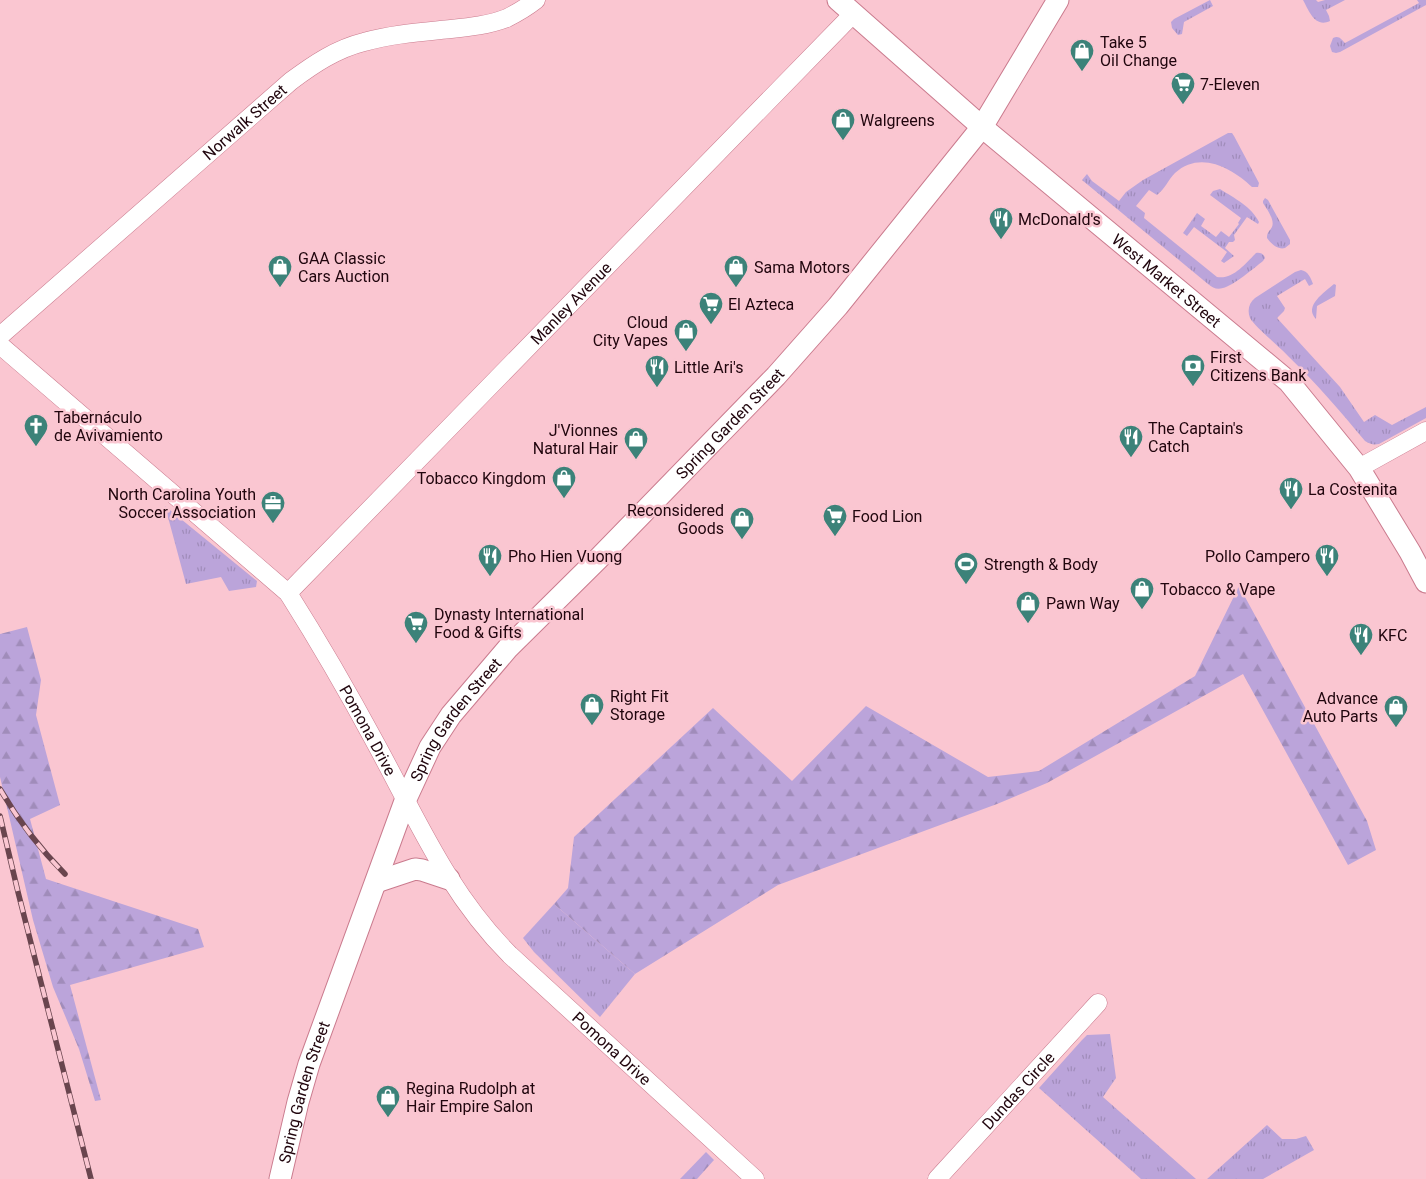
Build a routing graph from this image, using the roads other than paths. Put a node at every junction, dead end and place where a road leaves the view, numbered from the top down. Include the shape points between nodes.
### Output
1 (536, 0) edge
2 (838, 0) edge
3 (1058, 0) edge
4 (854, 14) junction
5 (982, 127) junction
6 (0, 336) edge
7 (0, 345) edge
8 (1426, 431) edge
9 (1359, 468) junction
10 (1426, 582) edge
11 (288, 593) junction
12 (405, 801) junction
13 (449, 879) junction
14 (376, 882) junction
15 (1098, 1003) dead end
16 (280, 1179) edge
17 (755, 1179) edge
18 (937, 1179) edge

1 - 6 street, Norwalk Street via 516,13 490,23 389,36 348,46 313,65
2 - 4 main road, West Market Street
3 - 5 main road, Spring Garden Street
4 - 5 main road, West Market Street
4 - 11 street, Manley Avenue
5 - 9 main road, West Market Street via 1289,382
5 - 12 main road, Spring Garden Street via 867,272 796,355 508,648 451,715 430,747
7 - 11 street, Pomona Drive
8 - 9 street
9 - 10 main road, West Market Street
11 - 12 street, Pomona Drive via 322,646
12 - 13 street, Pomona Drive
12 - 14 main road, Spring Garden Street
13 - 14 main road via 415,869
13 - 17 street, Pomona Drive via 505,950
14 - 16 main road, Spring Garden Street via 309,1064
15 - 18 street, Dundas Circle

